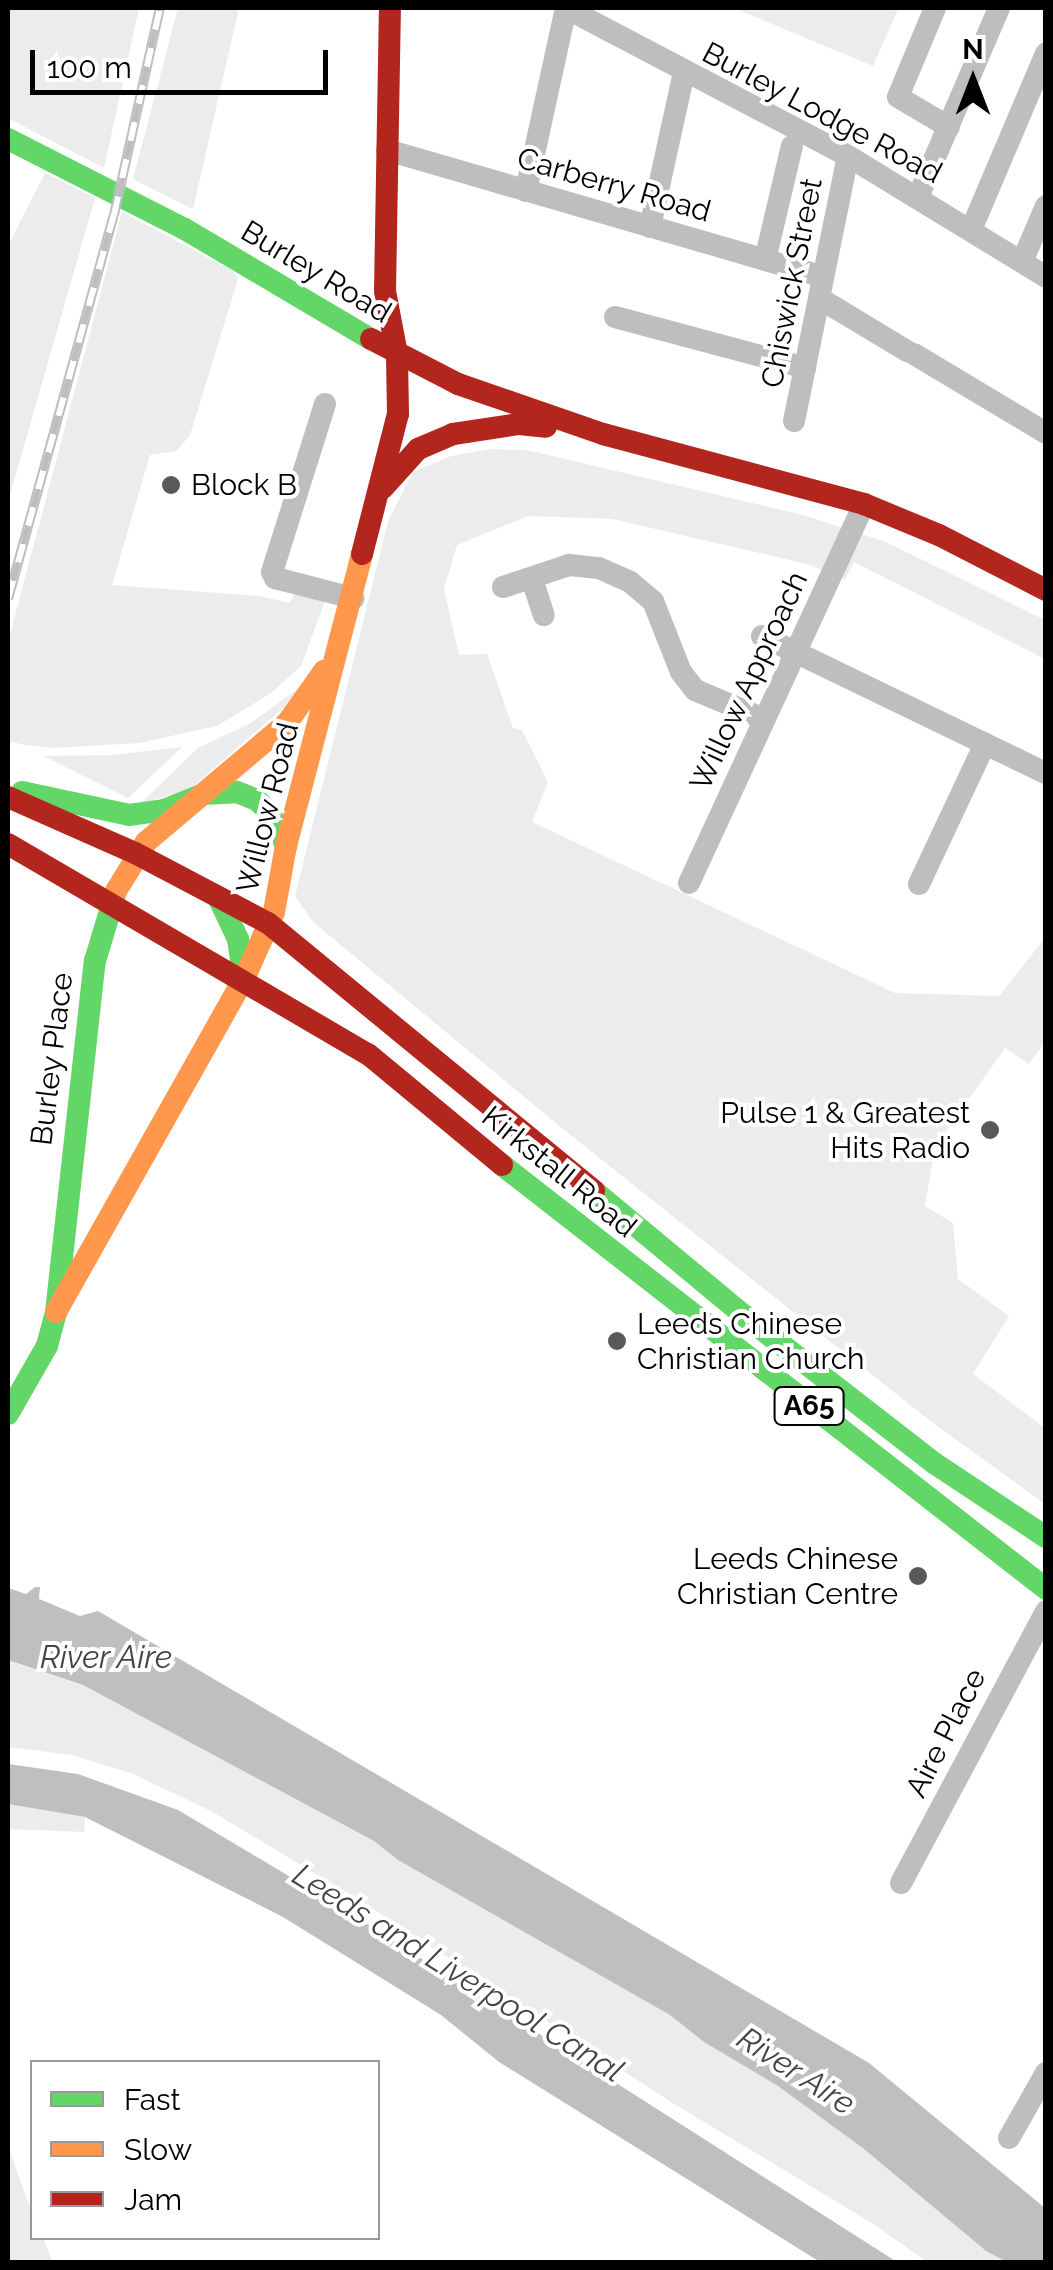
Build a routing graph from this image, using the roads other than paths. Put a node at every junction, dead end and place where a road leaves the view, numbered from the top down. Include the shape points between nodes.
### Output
1 (390, 8) edge
2 (566, 8) edge
3 (935, 8) edge
4 (1000, 8) edge
5 (1046, 53) edge
6 (684, 72) junction
7 (949, 127) junction
8 (8, 139) edge
9 (792, 146) dead end
10 (387, 150) junction
11 (848, 156) junction
12 (526, 191) junction
13 (918, 197) junction
14 (1046, 206) edge
15 (650, 227) junction
16 (971, 230) junction
17 (765, 260) junction
18 (1022, 262) junction
19 (1046, 278) edge
20 (821, 288) junction
21 (615, 317) dead end
22 (397, 354) junction
23 (805, 368) junction
24 (325, 404) dead end
25 (794, 421) dead end
26 (604, 434) junction
27 (1046, 434) edge
28 (382, 489) junction
29 (864, 504) junction
30 (532, 579) junction
31 (502, 587) dead end
32 (1046, 590) edge
33 (352, 598) junction
34 (544, 615) dead end
35 (762, 636) dead end
36 (338, 647) junction
37 (795, 653) junction
38 (764, 720) junction
39 (985, 744) junction
40 (1046, 774) edge
41 (8, 788) edge
42 (204, 794) junction
43 (8, 797) edge
44 (8, 844) edge
45 (286, 846) junction
46 (135, 853) junction
47 (688, 882) dead end
48 (919, 884) dead end
49 (218, 897) junction
50 (110, 901) junction
51 (268, 924) junction
52 (142, 925) junction
53 (244, 979) junction
54 (64, 1226) junction
55 (102, 1234) junction
56 (56, 1312) junction
57 (8, 1414) edge
58 (1046, 1537) edge
59 (1046, 1589) edge
60 (1046, 1611) edge
61 (901, 1883) dead end
62 (1046, 2073) edge
63 (1008, 2138) dead end

1 - 10 street, Willow Road
2 - 6 street, Burley Lodge Road
2 - 12 street
3 - 7 street via 898,97
4 - 7 street
5 - 16 street
6 - 11 street, Burley Lodge Road
6 - 15 street
7 - 13 street
8 - 22 street, Burley Road via 182,228
9 - 17 street
10 - 12 street, Carberry Road
10 - 22 street, Willow Road via 385,291
11 - 13 street, Burley Lodge Road
11 - 20 street, Chiswick Street
12 - 15 street, Carberry Road
13 - 16 street, Burley Lodge Road
14 - 18 street
15 - 17 street, Carberry Road
16 - 18 street, Burley Lodge Road
17 - 20 street, Carberry Road
18 - 19 street, Burley Lodge Road
20 - 23 street, Chiswick Street
20 - 27 street, Carberry Road via 910,352
21 - 23 street
22 - 26 street, Burley Road via 503,401
22 - 28 street, Willow Road via 398,414
23 - 25 street, Chiswick Street
24 - 33 street via 272,572
26 - 28 street via 519,424 453,434 418,448
26 - 29 street, Burley Road
28 - 33 street, Willow Road
29 - 32 street, Burley Road
29 - 37 street, Willow Approach
30 - 31 street
30 - 34 street
30 - 38 street via 569,565 600,568 630,582 653,602 695,690
33 - 36 street, Willow Road
35 - 37 street
36 - 42 street, Willow Road via 287,723
36 - 45 street, Willow Road
37 - 38 street, Willow Approach
37 - 39 street
38 - 47 street, Willow Approach
39 - 40 street
39 - 48 street
41 - 42 street via 129,814 164,810
42 - 45 street via 237,792 256,800
42 - 46 street, Willow Road
43 - 46 street, Kirkstall Road / A65
44 - 50 street, Kirkstall Road / A65
45 - 51 street, Willow Road
46 - 49 street, Kirkstall Road / A65
46 - 50 street, Burley Place
46 - 52 street via 134,898
49 - 51 street, Kirkstall Road / A65
49 - 53 street via 238,939
50 - 52 street, Kirkstall Road / A65
50 - 54 street, Burley Place via 94,961
51 - 53 street, Willow Road
51 - 58 street, Kirkstall Road / A65 via 742,1314 934,1463
52 - 53 street, Kirkstall Road / A65
53 - 55 street
53 - 59 street, Kirkstall Road / A65 via 368,1054 572,1223
54 - 55 street via 77,1234
54 - 56 street, Burley Place
55 - 56 street
56 - 57 street via 47,1346
60 - 61 street, Aire Place
62 - 63 street

